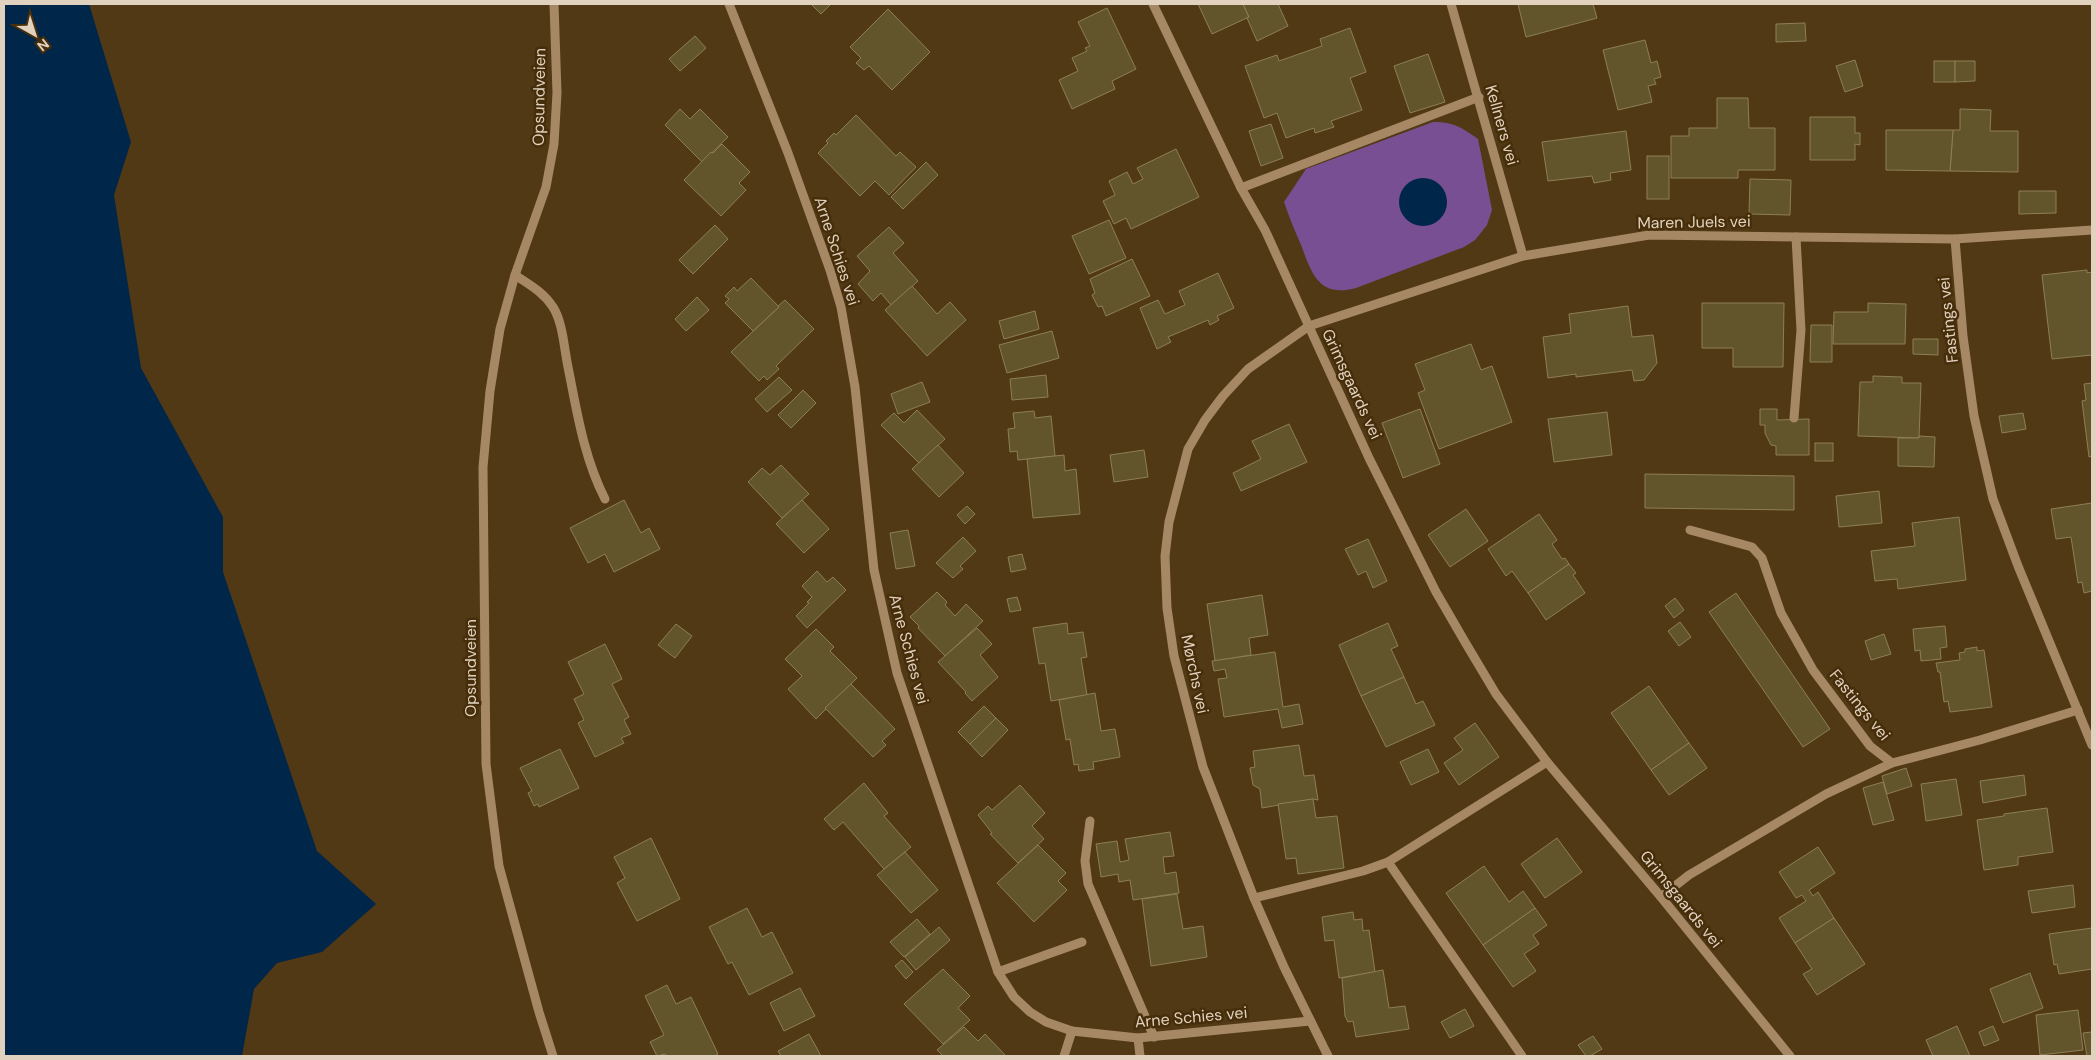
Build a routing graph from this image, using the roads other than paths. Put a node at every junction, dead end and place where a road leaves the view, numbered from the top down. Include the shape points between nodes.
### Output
1 (554, 4) edge
2 (729, 4) edge
3 (1153, 4) edge
4 (1451, 4) edge
5 (1479, 97) junction
6 (1241, 188) junction
7 (2092, 230) edge
8 (1796, 237) junction
9 (1955, 239) junction
10 (1523, 256) junction
11 (515, 275) junction
12 (1309, 326) junction
13 (1794, 418) dead end
14 (605, 499) dead end
15 (1690, 530) dead end
16 (2078, 710) junction
17 (2092, 745) edge
18 (1547, 762) junction
19 (1892, 762) junction
20 (1090, 821) dead end
21 (1388, 862) junction
22 (1661, 897) junction
23 (1254, 898) junction
24 (1082, 942) dead end
25 (998, 972) junction
26 (1310, 1021) junction
27 (1072, 1031) junction
28 (1154, 1037) junction
29 (1138, 1038) junction
30 (553, 1056) edge
31 (1064, 1056) edge
32 (1140, 1056) edge
33 (1328, 1056) edge
34 (1522, 1056) edge
35 (1790, 1056) edge

1 - 11 street, Opsundveien via 557,93 554,144 546,187
2 - 25 street, Arne Schies vei via 795,172 841,307 855,387 874,570 886,628 897,673
3 - 6 street, Grimsgaards vei
4 - 5 street, Kellners vei
5 - 6 street
5 - 10 street, Kellners vei
6 - 12 street, Grimsgaards vei
7 - 9 street, Maren Juels vei
8 - 9 street, Maren Juels vei
8 - 10 street, Maren Juels vei via 1649,235
8 - 13 street via 1801,330
9 - 16 street, Fastings vei via 1974,416 1993,499
10 - 12 street, Maren Juels vei
11 - 14 street via 542,292 554,309 584,447
11 - 30 street, Opsundveien via 500,329 483,466 486,764 500,866 538,1012
12 - 18 street, Grimsgaards vei via 1369,458 1436,592 1496,694
12 - 23 street, Mørchs vei via 1248,369 1205,420 1188,449 1169,522 1165,556 1167,608 1174,656 1202,767
15 - 19 street, Fastings vei via 1752,547 1762,558 1781,613 1813,670 1870,746
16 - 17 street, Fastings vei
16 - 19 street, Fastings vei via 1980,740
18 - 21 street
18 - 22 street, Grimsgaards vei
19 - 22 street via 1826,794 1689,875
20 - 28 street via 1085,862 1088,884
21 - 23 street
21 - 34 street
22 - 35 street, Grimsgaards vei
23 - 26 street, Mørchs vei
24 - 25 street
25 - 27 street, Arne Schies vei via 1014,997 1030,1012 1046,1022
26 - 28 street, Arne Schies vei
26 - 33 street, Mørchs vei
27 - 29 street, Arne Schies vei
27 - 31 street
28 - 29 street, Arne Schies vei
29 - 32 street

